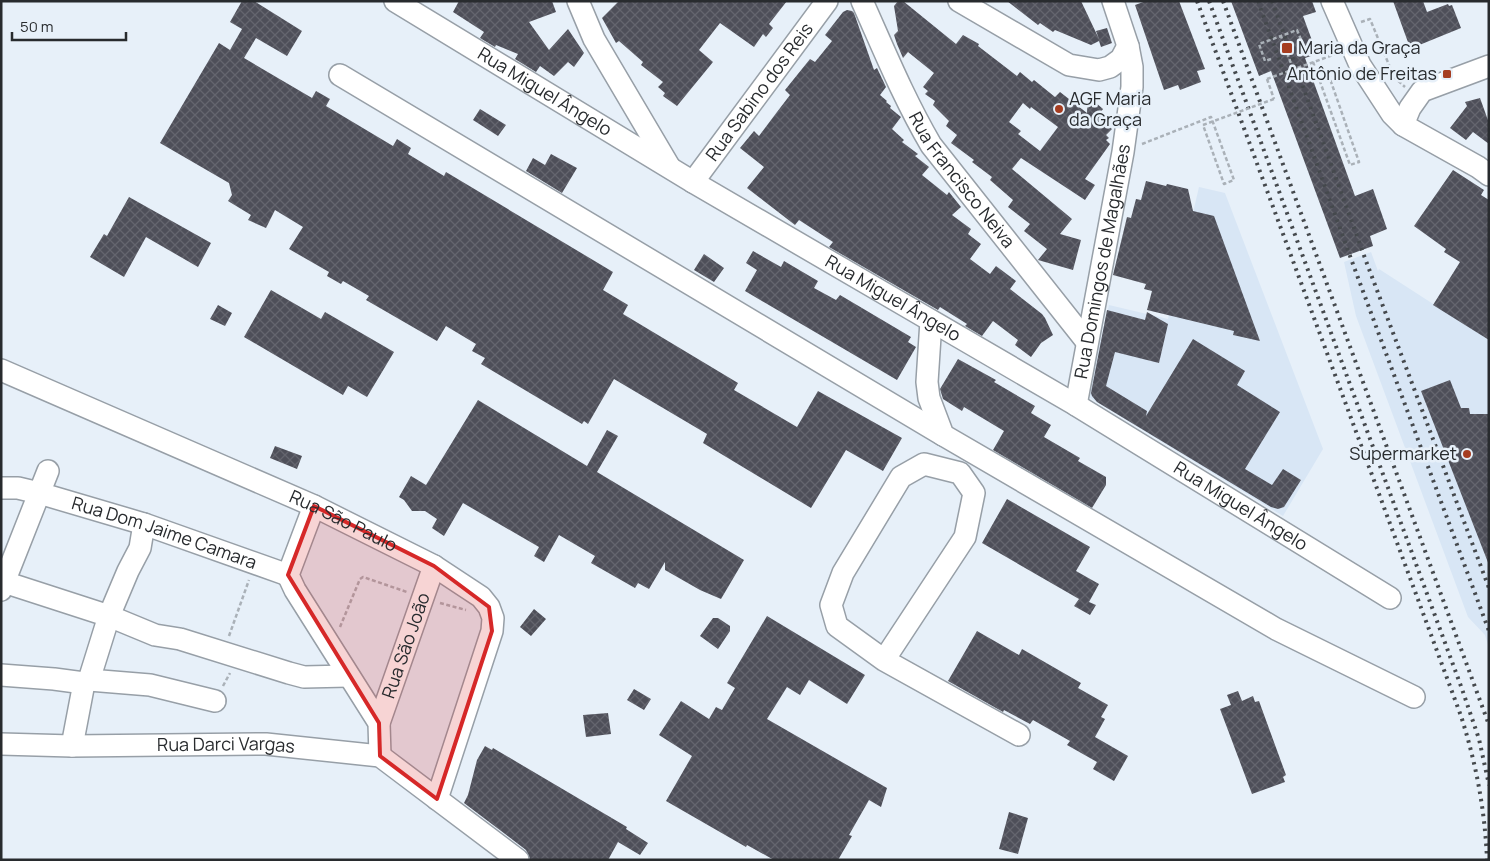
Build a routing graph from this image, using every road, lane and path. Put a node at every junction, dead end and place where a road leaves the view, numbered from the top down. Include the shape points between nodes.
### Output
1 (395, 1) edge
2 (578, 1) edge
3 (827, 1) edge
4 (862, 1) edge
5 (959, 1) edge
6 (1112, 1) edge
7 (1332, 1) edge
8 (1359, 23) dead end
9 (1281, 36) junction
10 (1366, 43) dead end
11 (1128, 46) junction
12 (1297, 49) dead end
13 (1270, 59) dead end
14 (1313, 62) junction
15 (1360, 65) junction
16 (1489, 66) edge
17 (1293, 69) junction
18 (340, 75) dead end
19 (1422, 91) junction
20 (1403, 125) junction
21 (1123, 152) junction
22 (670, 169) junction
23 (1489, 175) edge
24 (693, 182) junction
25 (932, 321) junction
26 (1087, 342) junction
27 (1, 370) edge
28 (1076, 405) junction
29 (943, 435) junction
30 (973, 454) junction
31 (48, 471) dead end
32 (960, 473) junction
33 (1, 488) edge
34 (39, 493) junction
35 (314, 506) junction
36 (144, 524) junction
37 (255, 563) junction
38 (434, 566) junction
39 (288, 575) junction
40 (3, 586) edge
41 (423, 598) junction
42 (1390, 598) dead end
43 (466, 610) dead end
44 (109, 616) junction
45 (326, 639) junction
46 (223, 652) junction
47 (884, 660) junction
48 (1, 675) edge
49 (348, 676) junction
50 (86, 682) junction
51 (1414, 697) dead end
52 (215, 701) dead end
53 (379, 723) junction
54 (1019, 735) dead end
55 (1, 744) edge
56 (72, 746) junction
57 (380, 756) junction
58 (437, 799) junction
59 (518, 860) edge

1 - 22 street, Rua Miguel Ângelo
2 - 22 street via 594,39
3 - 24 street, Rua Sabino dos Reis
4 - 26 street, Rua Francisco Neiva via 931,145
5 - 11 street via 1069,65 1099,70 1110,67 1121,59
6 - 11 street, Rua Domingos de Magalhães
7 - 15 street
8 - 19 path via 1370,19 1394,78 1405,88
9 - 12 path via 1297,30 1304,47
9 - 13 path via 1259,44 1265,61
9 - 17 path
10 - 14 path, bridge
11 - 21 street, Rua Domingos de Magalhães via 1132,87
14 - 15 path via 1350,165 1359,162 1329,76
14 - 17 path, bridge
15 - 20 street via 1392,114
16 - 19 street
17 - 21 path, bridge via 1267,79 1274,99 1203,126 1224,184 1234,180 1211,117
18 - 29 street
19 - 20 street
20 - 23 street
21 - 26 street, Rua Domingos de Magalhães
22 - 24 street, Rua Miguel Ângelo
24 - 25 street, Rua Miguel Ângelo
25 - 28 street, Rua Miguel Ângelo
25 - 29 street via 927,382 929,398
26 - 28 street, Rua Domingos de Magalhães
27 - 35 street, Rua São Paulo
28 - 42 street, Rua Miguel Ângelo
29 - 30 street
30 - 32 street
30 - 51 street via 1276,629
31 - 34 street
32 - 47 street via 974,493 965,536
32 - 47 street via 924,464 901,477 843,573 831,605 837,626
33 - 34 street, Rua Dom Jaime Camara
34 - 36 street, Rua Dom Jaime Camara
34 - 40 street
35 - 38 street, Rua São Paulo
35 - 39 street
36 - 37 street, Rua Dom Jaime Camara
36 - 44 street via 140,548
37 - 39 street, Rua Dom Jaime Camara
37 - 46 path
38 - 41 street, Rua São João
38 - 58 street, Rua São Paulo via 481,597 493,618 492,631
39 - 45 street
40 - 44 street
41 - 43 path
41 - 45 path via 363,577 339,629
41 - 53 street, Rua São João
44 - 46 street via 155,636 180,639
44 - 50 street
45 - 49 street
46 - 49 street via 304,677
47 - 54 street
48 - 50 street
49 - 53 street
50 - 52 street via 150,685
50 - 56 street
53 - 57 street
55 - 56 street, Rua Darci Vargas
56 - 57 street, Rua Darci Vargas via 266,744
57 - 58 street
58 - 59 street

